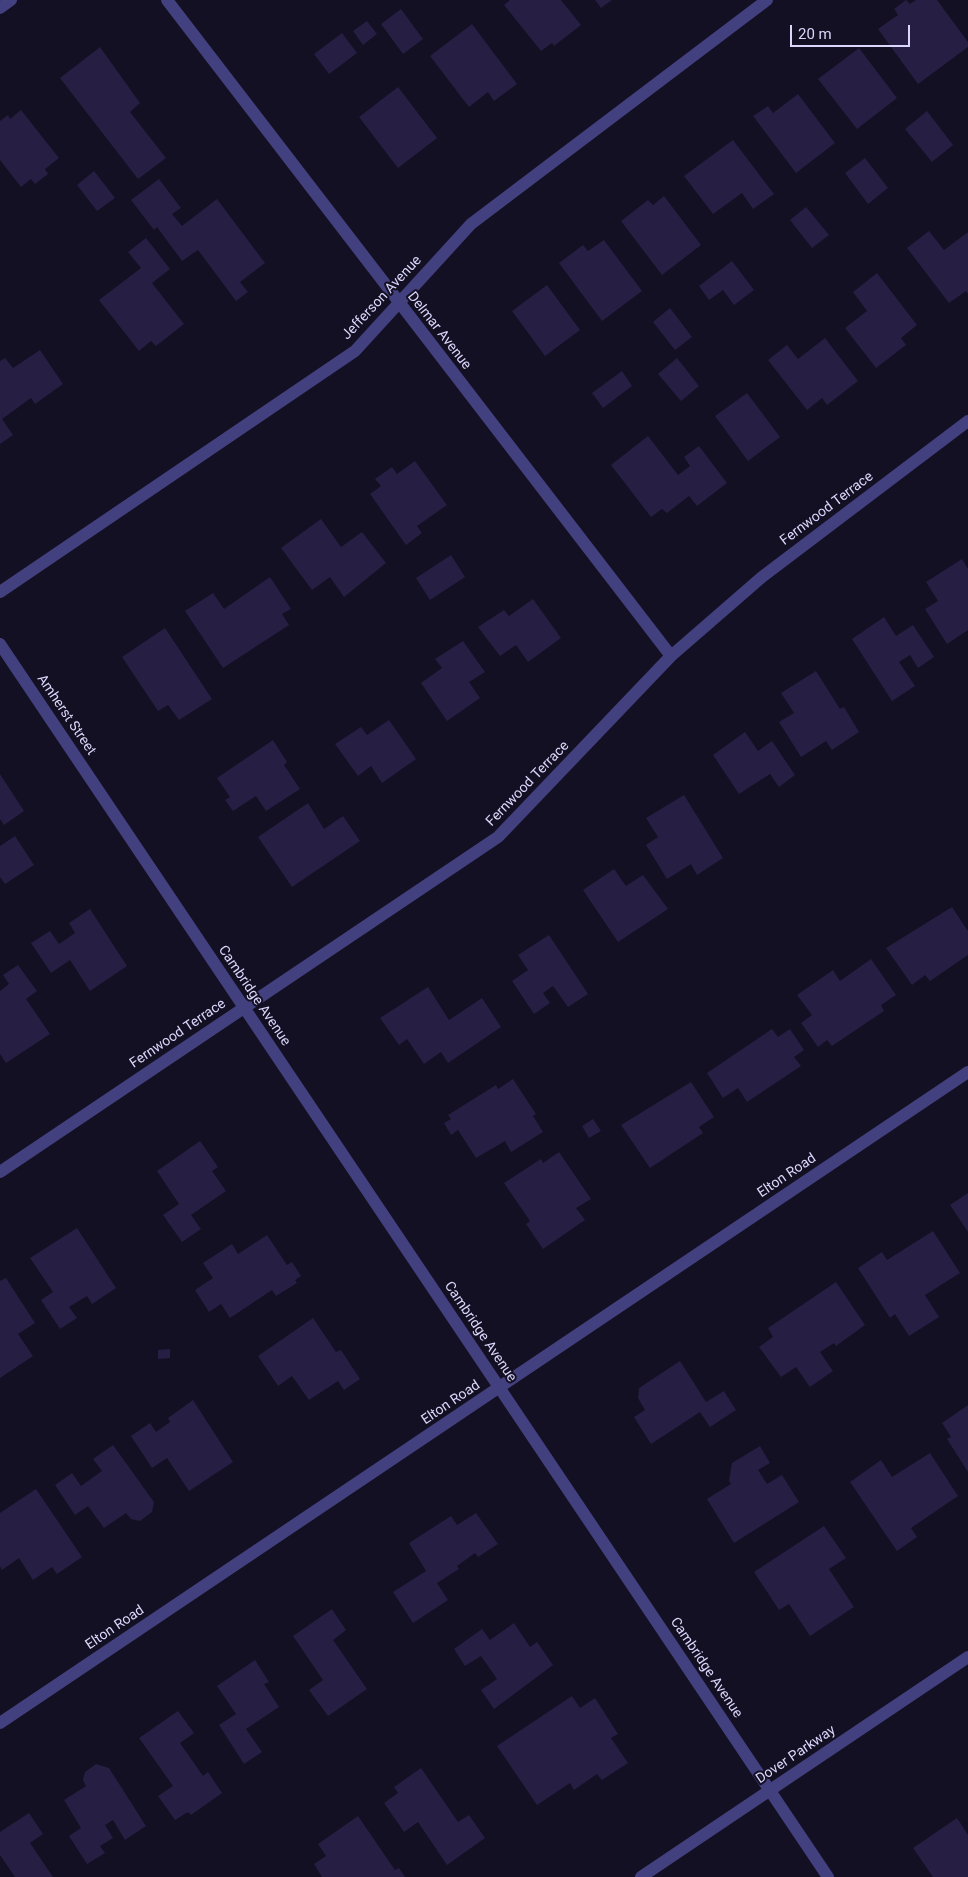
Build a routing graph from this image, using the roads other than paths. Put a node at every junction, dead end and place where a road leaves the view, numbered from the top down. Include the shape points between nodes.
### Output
1 (11, 0) edge
2 (167, 0) edge
3 (767, 0) edge
4 (0, 8) edge
5 (398, 303) junction
6 (968, 422) edge
7 (0, 592) edge
8 (0, 644) edge
9 (671, 656) junction
10 (108, 803) joint
11 (244, 1008) junction
12 (968, 1072) edge
13 (0, 1172) edge
14 (500, 1388) junction
15 (968, 1657) edge
16 (0, 1724) edge
17 (770, 1791) junction
18 (641, 1877) edge
19 (828, 1877) edge

1 - 4 street
2 - 5 street, Delmar Avenue
3 - 5 street, Jefferson Avenue via 471,224
5 - 7 street, Jefferson Avenue via 355,351
5 - 9 street, Delmar Avenue
6 - 9 street, Fernwood Terrace via 762,577
8 - 10 street, Amherst Street
9 - 11 street, Fernwood Terrace via 498,837
10 - 11 street, Cambridge Avenue
11 - 13 street, Fernwood Terrace
11 - 14 street, Cambridge Avenue
12 - 14 street, Elton Road
14 - 16 street, Elton Road
14 - 17 street, Cambridge Avenue
15 - 17 street, Dover Parkway
17 - 18 street, Dover Parkway
17 - 19 street, Cambridge Avenue

